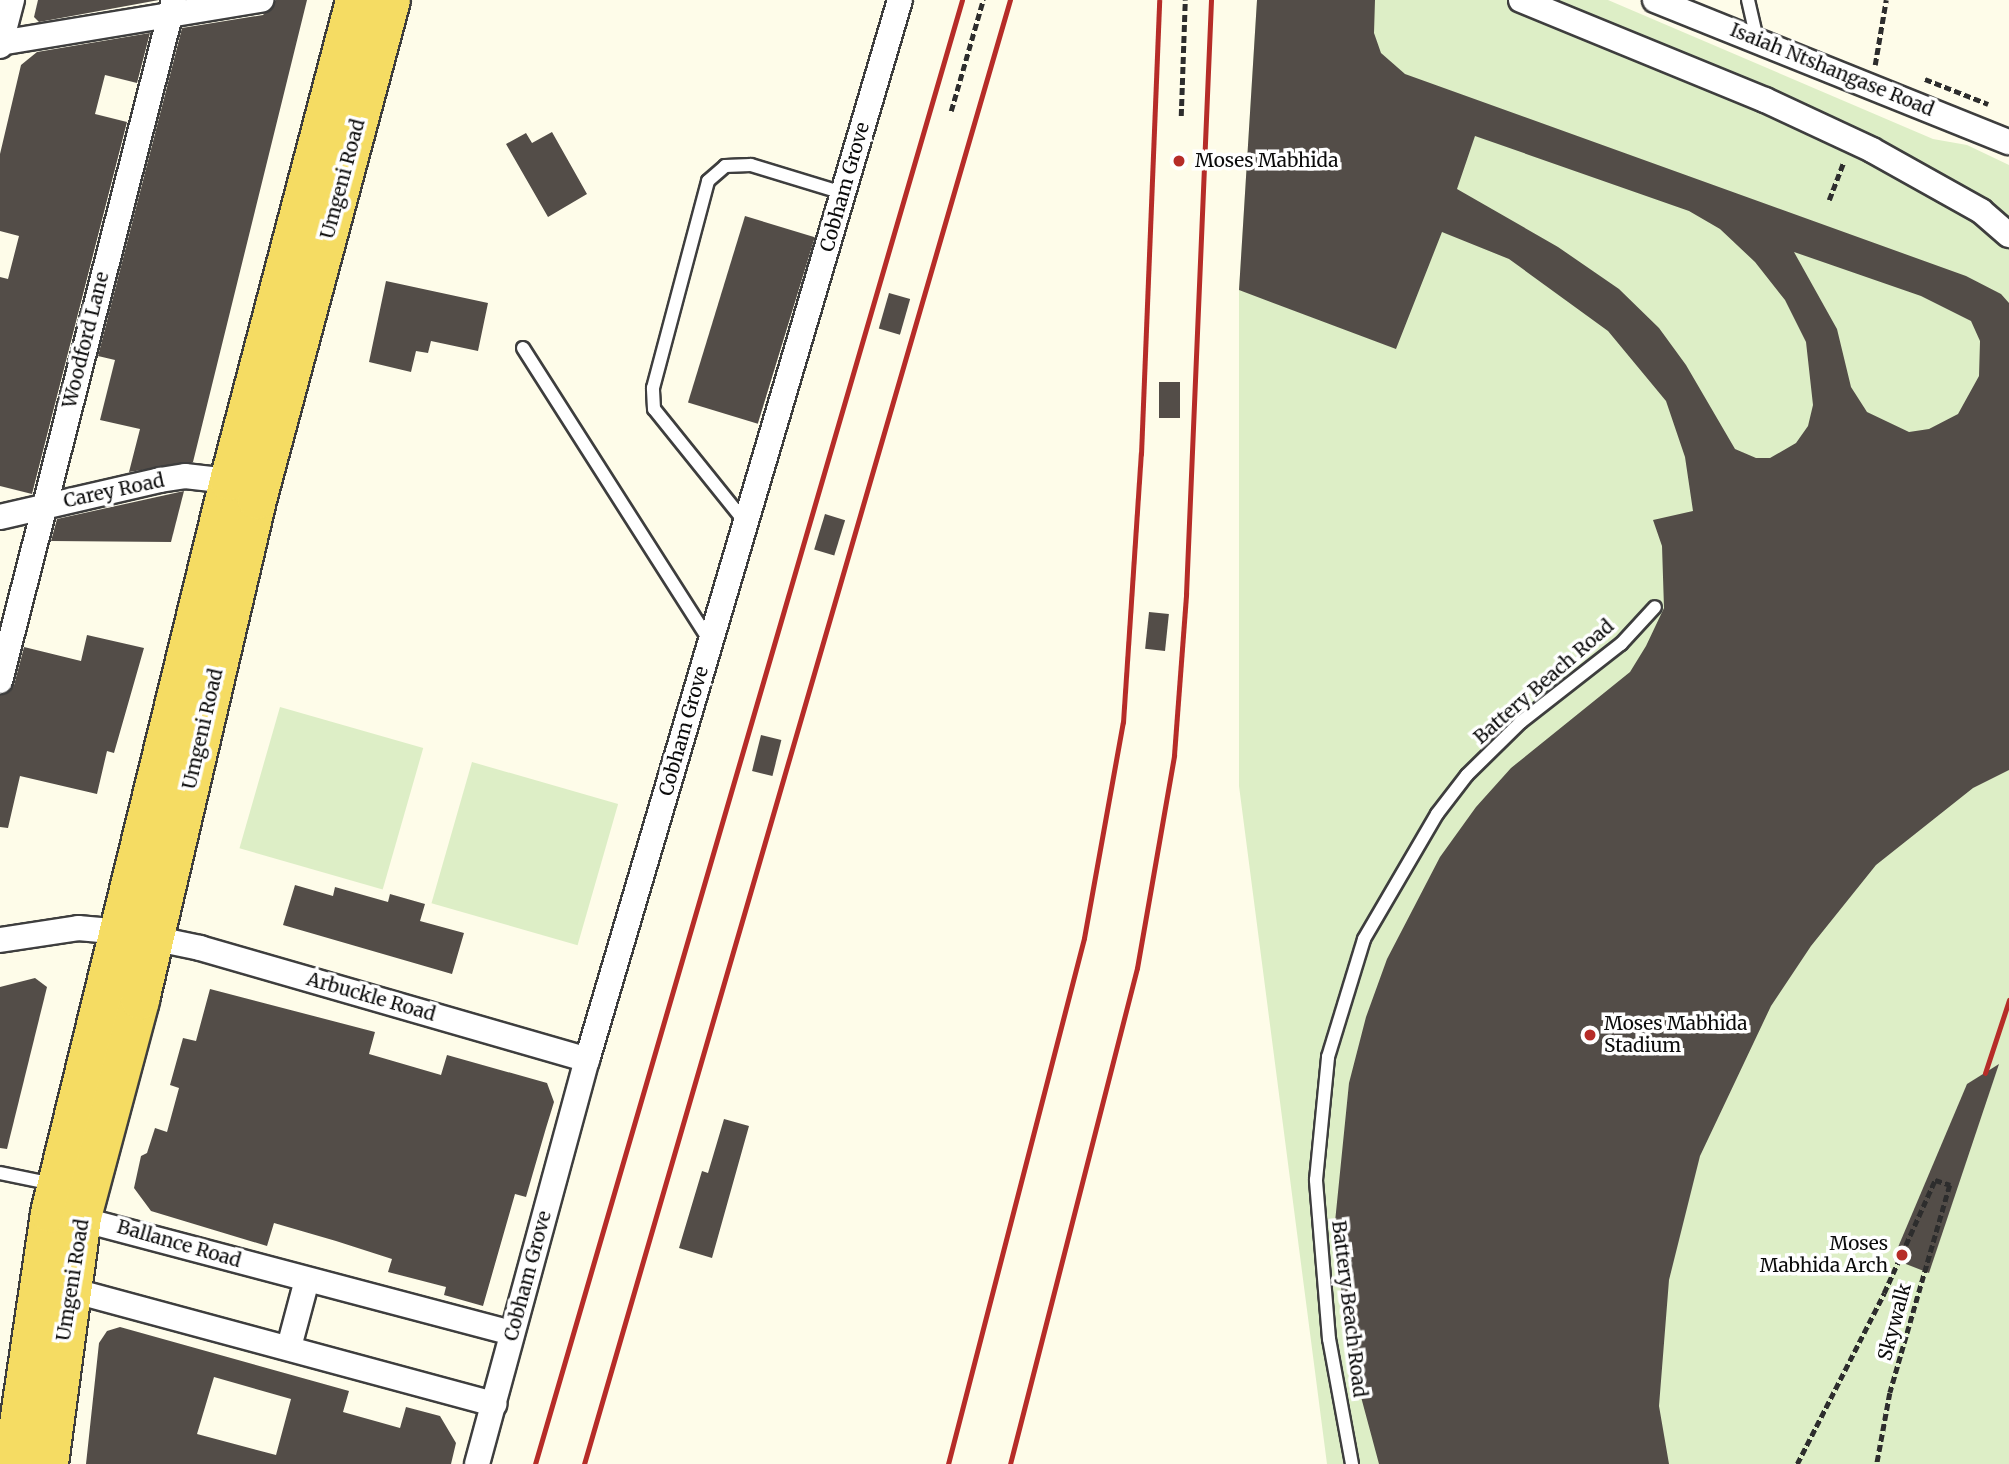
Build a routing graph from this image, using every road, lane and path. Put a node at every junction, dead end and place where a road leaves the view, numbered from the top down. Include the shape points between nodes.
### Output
1 (12, 0) edge
2 (261, 0) edge
3 (355, 0) edge
4 (391, 0) edge
5 (900, 0) edge
6 (983, 0) edge
7 (1185, 0) edge
8 (1521, 0) edge
9 (1655, 0) edge
10 (1748, 0) edge
11 (172, 7) edge
12 (1757, 39) junction
13 (0, 44) edge
14 (951, 111) dead end
15 (1181, 116) dead end
16 (2009, 142) edge
17 (843, 193) junction
18 (2009, 235) edge
19 (523, 348) dead end
20 (229, 481) junction
21 (44, 506) junction
22 (0, 517) edge
23 (746, 523) junction
24 (1655, 607) dead end
25 (711, 642) junction
26 (0, 681) edge
27 (139, 935) junction
28 (0, 940) edge
29 (587, 1060) junction
30 (0, 1173) edge
31 (63, 1205) junction
32 (307, 1280) junction
33 (53, 1286) junction
34 (511, 1333) junction
35 (289, 1347) junction
36 (495, 1404) junction
37 (12, 1464) edge
38 (49, 1464) edge
39 (477, 1464) edge
40 (1352, 1464) edge
41 (1797, 1464) edge
42 (1877, 1464) edge

1 - 13 street
2 - 11 street
3 - 20 main road, Umgeni Road
4 - 27 main road, Umgeni Road
5 - 17 street, Cobham Grove
6 - 14 path
7 - 15 path
8 - 18 street via 1765,100 1872,150 1965,201
9 - 12 street, Isaiah Ntshangase Road
10 - 12 lane
11 - 13 street
11 - 21 street, Woodford Lane
12 - 16 street, Isaiah Ntshangase Road
17 - 23 street, Cobham Grove
17 - 23 lane via 751,165 725,166 708,181 653,388 654,410
19 - 25 lane
20 - 21 street, Carey Road via 185,476
20 - 27 main road, Umgeni Road
21 - 22 street, Carey Road
21 - 26 street, Woodford Lane
23 - 25 street, Cobham Grove
24 - 40 lane, Battery Beach Road via 1621,644 1521,722 1467,775 1437,814 1364,939 1328,1058 1316,1180 1324,1301
25 - 29 street, Cobham Grove
27 - 28 street, Arbuckle Road via 78,928
27 - 29 street, Arbuckle Road
27 - 31 main road, Umgeni Road
29 - 34 street, Cobham Grove
30 - 31 lane
31 - 32 street, Ballance Road
31 - 33 main road, Umgeni Road
32 - 34 street, Ballance Road
32 - 35 street
33 - 35 street
33 - 37 main road, Umgeni Road
33 - 38 main road, Umgeni Road
34 - 36 street, Cobham Grove
35 - 36 street
36 - 39 street, Cobham Grove
41 - 42 path, Skywalk via 1935,1180 1950,1185 1890,1393

